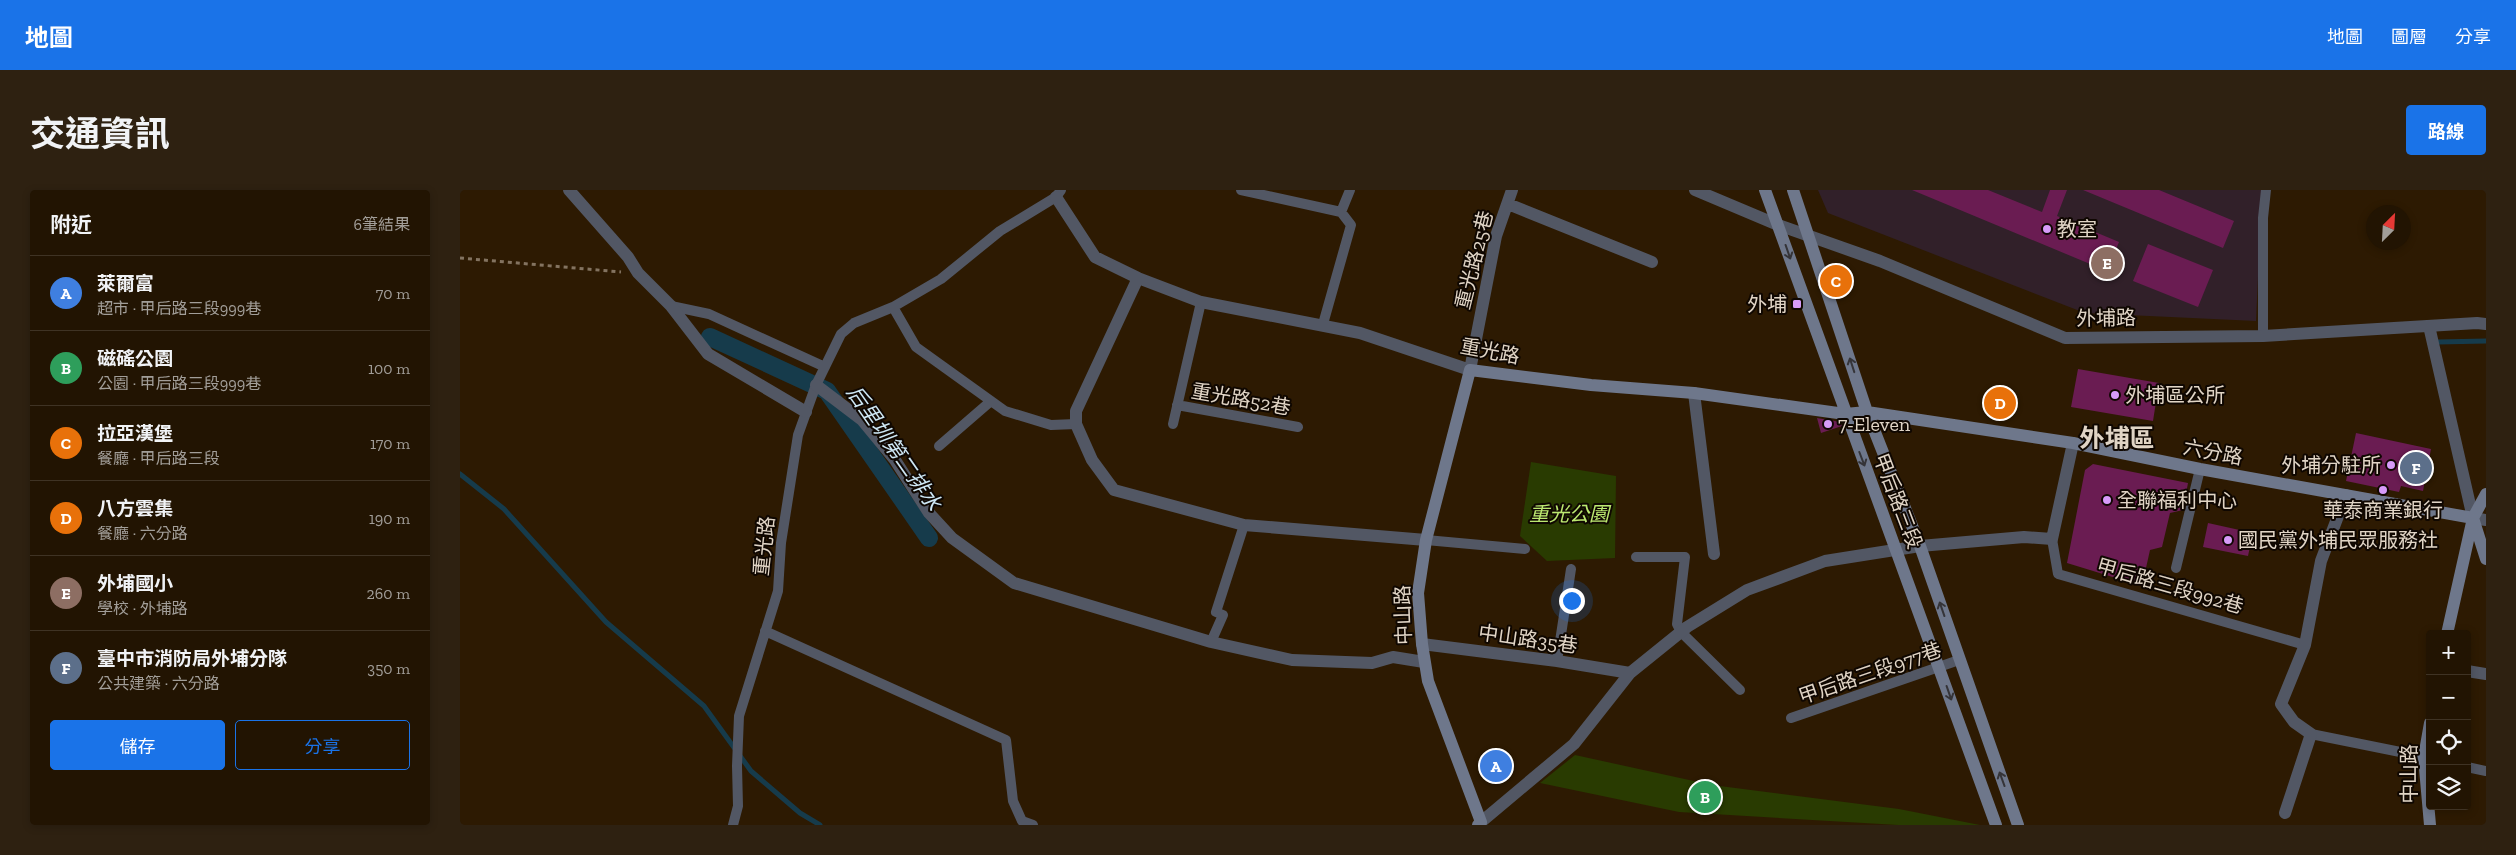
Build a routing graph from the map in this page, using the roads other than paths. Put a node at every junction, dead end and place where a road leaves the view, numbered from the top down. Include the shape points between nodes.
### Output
1 (569, 190) edge
2 (1241, 190) edge
3 (1350, 190) edge
4 (1512, 190) edge
5 (1695, 190) edge
6 (1765, 190) edge
7 (1793, 190) edge
8 (2266, 190) edge
9 (1059, 194) edge
10 (1277, 194) edge
11 (1508, 204) junction
12 (1341, 212) junction
13 (1778, 225) junction
14 (1810, 237) junction
15 (1652, 262) dead end
16 (1138, 278) junction
17 (1201, 302) junction
18 (671, 306) junction
19 (893, 307) junction
20 (1323, 324) junction
21 (2486, 324) edge
22 (2429, 326) junction
23 (2263, 336) junction
24 (825, 367) junction
25 (1470, 370) junction
26 (816, 385) junction
27 (1694, 393) junction
28 (990, 401) junction
29 (1177, 405) junction
30 (806, 412) junction
31 (1868, 412) junction
32 (1845, 414) junction
33 (1076, 424) junction
34 (1173, 424) dead end
35 (1298, 428) dead end
36 (2073, 443) junction
37 (939, 446) dead end
38 (2200, 469) junction
39 (2486, 494) edge
40 (2346, 495) junction
41 (2480, 519) edge
42 (1244, 524) junction
43 (2052, 539) junction
44 (1426, 540) junction
45 (1920, 546) junction
46 (1525, 549) dead end
47 (1896, 551) junction
48 (1714, 554) dead end
49 (1636, 557) dead end
50 (2486, 559) edge
51 (2176, 568) dead end
52 (1572, 569) dead end
53 (2448, 630) edge
54 (765, 631) junction
55 (1681, 632) junction
56 (1211, 642) junction
57 (1422, 644) junction
58 (2305, 645) junction
59 (1959, 660) junction
60 (1557, 661) junction
61 (1424, 662) junction
62 (1941, 668) junction
63 (2471, 672) edge
64 (1630, 673) junction
65 (2486, 674) edge
66 (1740, 690) dead end
67 (1791, 718) dead end
68 (2311, 734) junction
69 (2426, 758) edge
70 (2427, 765) edge
71 (2471, 768) edge
72 (2486, 771) edge
73 (2284, 813) dead end
74 (1480, 824) edge
75 (733, 825) edge
76 (1033, 825) edge
77 (1996, 825) edge
78 (2018, 825) edge
79 (2430, 825) edge

1 - 18 street via 628,257 638,273
2 - 10 lane
3 - 12 lane
4 - 11 street, 重光路25巷
5 - 13 street, 外埔路
6 - 13 street, 甲后路三段
7 - 14 street, 甲后路三段
8 - 23 lane
9 - 16 street, 重光路 via 1095,257
9 - 19 lane, 重光路 via 1000,231 941,279
10 - 12 lane
11 - 15 street
11 - 25 street, 重光路25巷 via 1496,236
12 - 20 lane via 1351,225
13 - 14 street, 外埔路
13 -> 32 street, 甲后路三段
14 - 23 street, 外埔路 via 1880,261 2065,338
31 -> 14 street, 甲后路三段
16 - 17 street, 重光路
16 - 33 street via 1076,411
17 - 20 street, 重光路
17 - 29 lane, 重光路52巷
18 - 24 lane via 709,314
18 - 30 street via 708,354
19 - 24 lane, 重光路 via 854,323 841,334
19 - 28 lane via 916,347
20 - 25 street, 重光路 via 1403,346
21 - 22 street, 外埔路
22 - 23 street, 外埔路
22 - 41 street
24 - 26 lane, 重光路
25 - 27 street, 重光路 via 1591,385
25 - 44 street, 中山路
26 - 30 lane, 重光路
26 - 56 street via 862,420 895,460 929,513 952,538 1014,583
27 - 32 street, 重光路
27 - 48 street
28 - 33 lane via 1005,411 1051,425
28 - 37 lane
29 - 34 lane, 重光路52巷
29 - 35 lane, 重光路52巷
30 - 54 lane, 重光路 via 797,445 781,543 778,590
31 - 32 street, 六分路
31 - 36 street, 六分路
31 - 45 street, 甲后路三段
32 -> 47 street, 甲后路三段
33 - 42 street via 1092,460 1114,490
36 - 38 street, 六分路
36 - 43 street, 甲后路三段992巷
38 - 40 street, 六分路
38 - 51 lane
39 - 41 street
40 - 41 street, 六分路
40 - 58 street via 2321,561
41 - 50 street
41 - 53 street
42 - 44 street
42 - 56 lane via 1216,612 1223,615
43 - 45 street via 2024,537
43 - 58 lane, 甲后路三段992巷 via 2058,574
44 - 46 lane
44 - 57 street, 中山路 via 1418,593
45 - 47 street
59 -> 45 street, 甲后路三段
47 - 55 street via 1825,561 1748,590
47 - 62 street, 甲后路三段
49 - 55 lane via 1685,557 1676,624
52 - 60 lane
54 - 75 lane, 重光路 via 739,716 738,806
54 - 76 lane via 1006,740 1013,801 1022,821
55 - 64 street
55 - 66 lane
56 - 61 street via 1292,660 1372,664 1393,657
57 - 60 street, 中山路35巷
57 - 61 street, 中山路
58 - 68 street via 2280,704 2294,722
59 - 62 lane, 甲后路三段977巷
78 -> 59 street, 甲后路三段
60 - 64 street, 中山路35巷
61 - 74 street, 中山路
62 - 67 lane, 甲后路三段977巷
62 -> 77 street, 甲后路三段
63 - 65 street
64 - 74 street via 1574,744
68 - 69 lane
68 - 73 street
70 - 79 street, 中山路
71 - 72 lane

